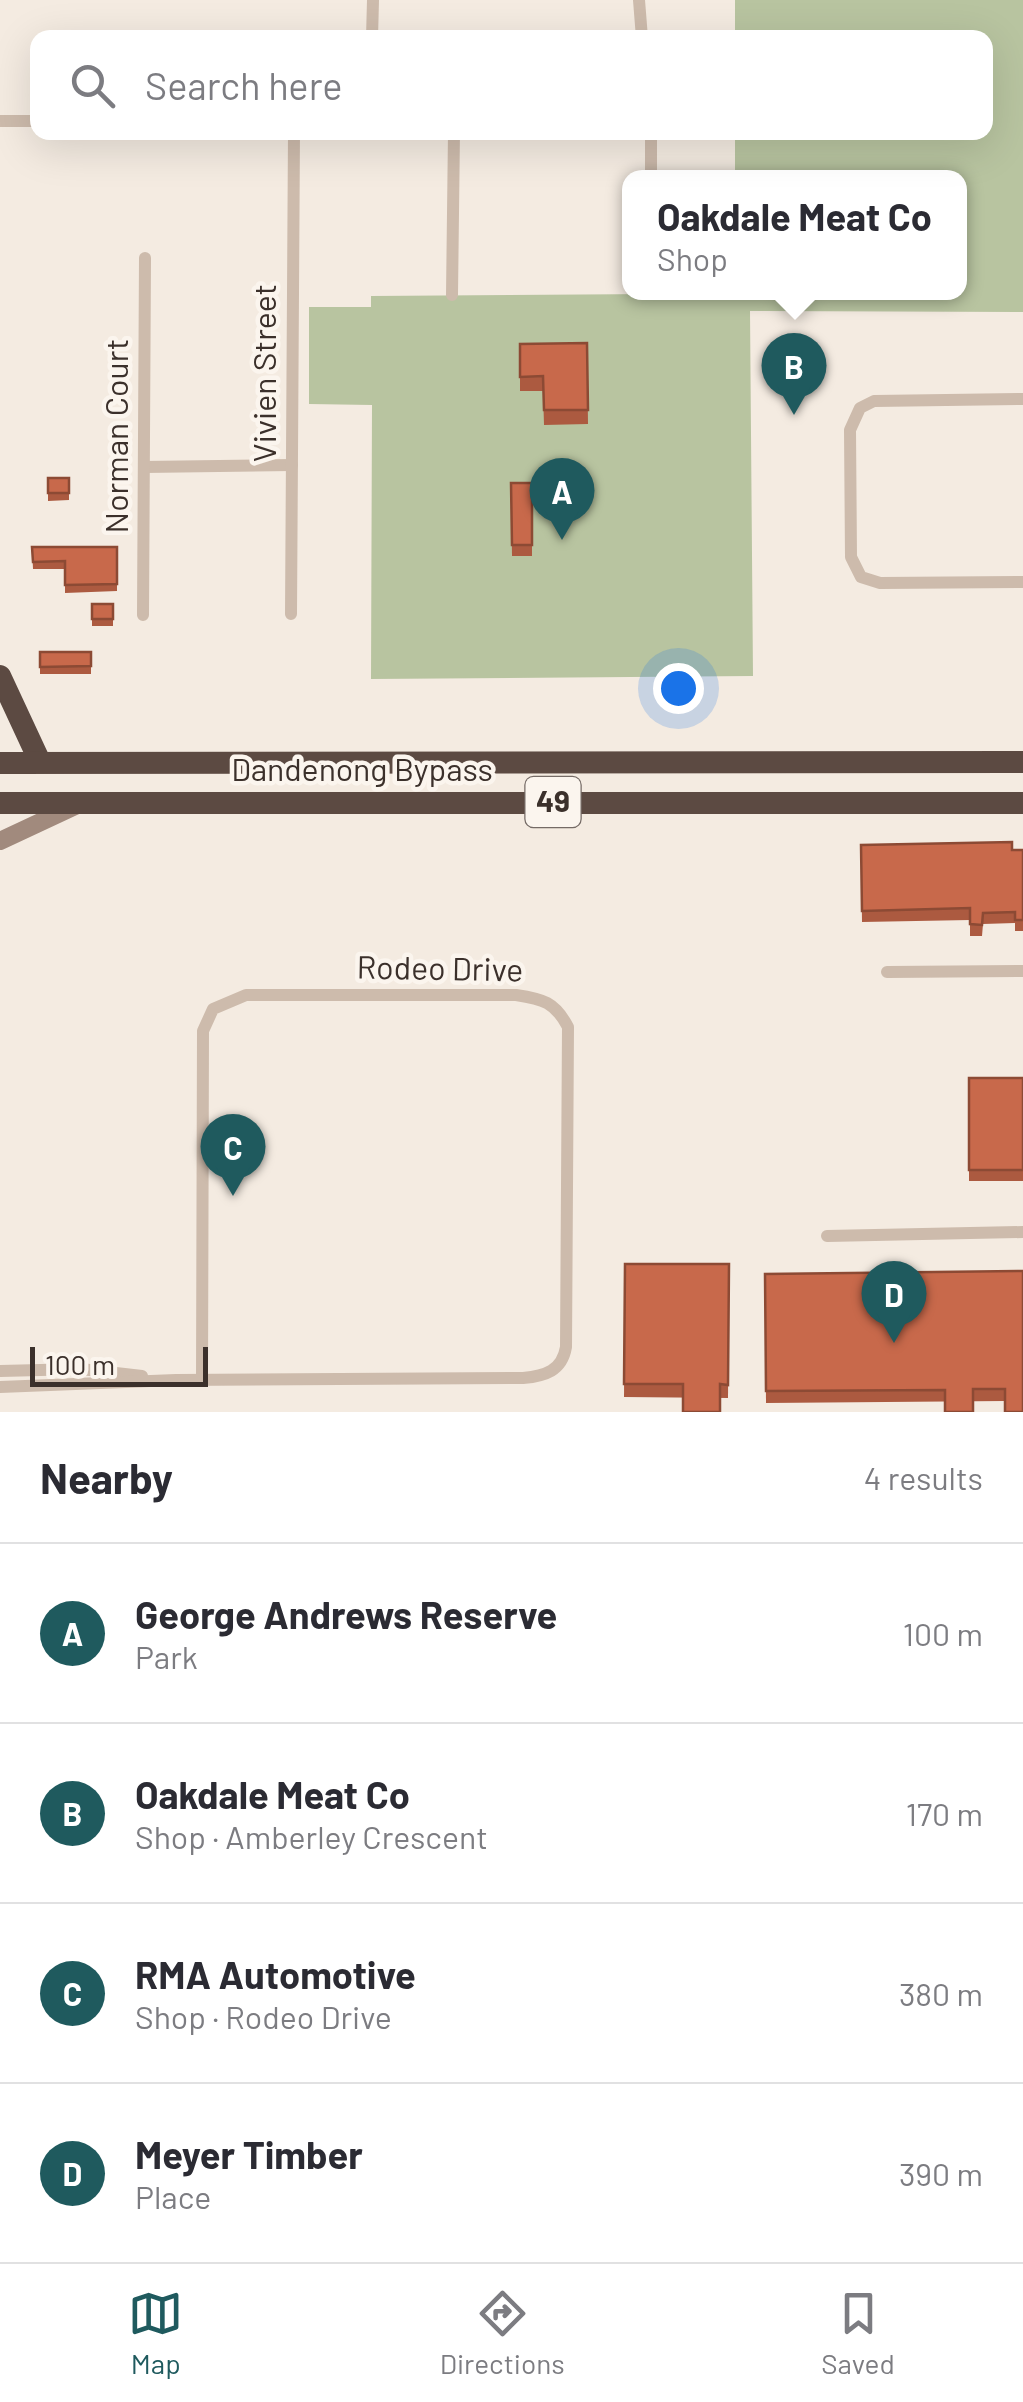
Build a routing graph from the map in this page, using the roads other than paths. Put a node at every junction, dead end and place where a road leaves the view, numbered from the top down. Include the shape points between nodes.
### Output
1 (372, 0) edge
2 (639, 0) edge
3 (372, 30) edge
4 (641, 30) edge
5 (0, 121) edge
6 (30, 121) edge
7 (294, 140) edge
8 (454, 140) edge
9 (651, 140) edge
10 (651, 170) edge
11 (145, 258) dead end
12 (452, 295) dead end
13 (1023, 399) edge
14 (292, 465) junction
15 (144, 468) junction
16 (1023, 582) edge
17 (291, 614) dead end
18 (143, 615) dead end
19 (0, 676) edge
20 (40, 762) junction
21 (1023, 762) edge
22 (0, 763) edge
23 (0, 803) edge
24 (82, 803) junction
25 (1023, 803) edge
26 (0, 840) edge
27 (1023, 971) edge
28 (887, 972) dead end
29 (1023, 1232) edge
30 (826, 1236) dead end
31 (0, 1371) edge
32 (176, 1380) junction
33 (202, 1380) junction
34 (0, 1387) edge

1 - 3 street
2 - 4 street
5 - 6 street
7 - 14 street, Vivien Street
8 - 12 street
9 - 10 street
11 - 15 street, Norman Court
13 - 16 street via 874,401 860,408 850,430 850,556 861,577 880,583
14 - 15 street
14 - 17 street, Vivien Street
15 - 18 street, Norman Court
19 - 20 highway
20 - 21 highway, Dandenong Bypass / 49
20 - 22 highway, Dandenong Bypass / 49
23 - 24 highway, Dandenong Bypass / 49
24 - 25 highway, Dandenong Bypass / 49
24 - 26 main road
27 - 28 street
29 - 30 street
31 - 32 street, Rodeo Drive via 81,1369
32 - 33 street, Rodeo Drive
32 - 34 street, Rodeo Drive
33 - 33 street, Rodeo Drive via 523,1378 540,1377 562,1363 568,1027 559,1011 546,1000 516,995 246,995 213,1009 204,1030

